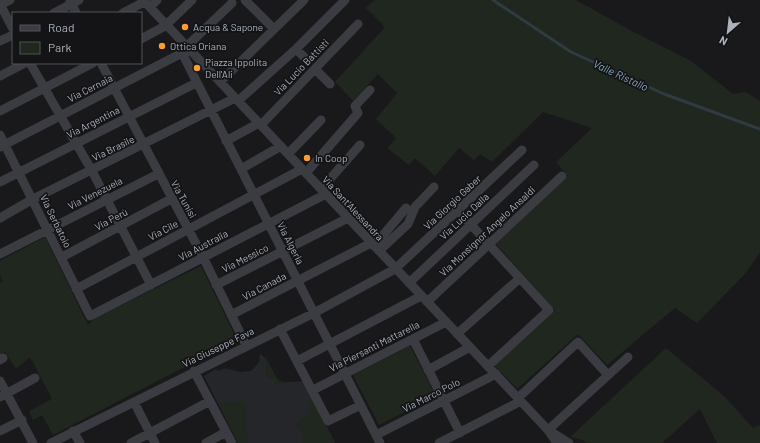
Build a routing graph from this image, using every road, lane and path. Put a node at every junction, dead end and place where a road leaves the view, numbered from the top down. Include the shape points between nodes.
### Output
1 (10, 0) edge
2 (157, 0) edge
3 (192, 0) edge
4 (304, 0) edge
5 (345, 0) edge
6 (74, 1) edge
7 (248, 1) edge
8 (145, 3) edge
9 (232, 3) dead end
10 (0, 5) edge
11 (56, 12) edge
12 (76, 12) edge
13 (125, 12) edge
14 (358, 24) dead end
15 (166, 26) junction
16 (12, 27) edge
17 (274, 29) junction
18 (12, 35) edge
19 (142, 38) edge
20 (0, 41) edge
21 (296, 49) junction
22 (186, 50) junction
23 (306, 59) dead end
24 (23, 64) edge
25 (31, 64) edge
26 (91, 64) edge
27 (102, 64) edge
28 (315, 69) junction
29 (0, 76) edge
30 (220, 82) junction
31 (196, 83) junction
32 (330, 84) dead end
33 (114, 88) junction
34 (44, 89) junction
35 (370, 90) dead end
36 (237, 100) junction
37 (212, 110) junction
38 (0, 111) edge
39 (60, 116) junction
40 (129, 116) junction
41 (321, 120) dead end
42 (260, 124) junction
43 (0, 136) edge
44 (226, 141) junction
45 (76, 143) junction
46 (143, 145) junction
47 (360, 145) dead end
48 (2, 146) edge
49 (281, 146) junction
50 (522, 150) dead end
51 (288, 154) junction
52 (534, 165) dead end
53 (241, 169) junction
54 (92, 171) junction
55 (304, 171) junction
56 (19, 172) junction
57 (158, 174) junction
58 (562, 176) dead end
59 (0, 182) edge
60 (434, 187) dead end
61 (324, 192) junction
62 (255, 194) junction
63 (33, 199) junction
64 (106, 200) junction
65 (171, 200) junction
66 (406, 208) dead end
67 (455, 208) junction
68 (0, 218) edge
69 (348, 218) junction
70 (269, 224) junction
71 (470, 224) junction
72 (121, 226) junction
73 (48, 230) junction
74 (188, 230) junction
75 (489, 244) junction
76 (374, 247) junction
77 (284, 251) junction
78 (0, 254) edge
79 (62, 257) junction
80 (136, 257) junction
81 (203, 258) junction
82 (395, 269) junction
83 (520, 278) junction
84 (298, 280) junction
85 (409, 283) junction
86 (216, 285) junction
87 (152, 286) junction
88 (76, 289) junction
89 (424, 299) junction
90 (314, 313) junction
91 (231, 315) junction
92 (90, 316) joint
93 (446, 322) junction
94 (280, 329) junction
95 (457, 334) junction
96 (413, 339) junction
97 (330, 343) junction
98 (246, 346) junction
99 (470, 347) junction
100 (628, 357) dead end
101 (297, 361) junction
102 (488, 366) junction
103 (428, 370) junction
104 (194, 371) junction
105 (346, 373) junction
106 (496, 374) junction
107 (608, 375) junction
108 (35, 378) dead end
109 (0, 381) edge
110 (313, 390) junction
111 (3, 395) edge
112 (519, 400) junction
113 (210, 401) junction
114 (444, 401) junction
115 (134, 402) junction
116 (361, 405) junction
117 (22, 420) junction
118 (548, 430) junction
119 (0, 431) edge
120 (73, 431) junction
121 (226, 432) junction
122 (150, 433) junction
123 (460, 433) junction
124 (378, 439) edge
125 (557, 442) edge
126 (33, 443) edge
127 (51, 443) edge
128 (80, 443) edge
129 (131, 443) edge
130 (155, 443) edge
131 (206, 443) edge
132 (232, 443) edge
133 (439, 443) edge
134 (569, 443) edge

1 - 10 street
2 - 8 street
3 - 15 street
4 - 17 street
5 - 21 street, Via Brasile
6 - 11 street
6 - 12 street
7 - 17 street
8 - 13 street
8 - 15 street, Via Sant'Alessandra
9 - 22 street, Via Cernaia
10 - 16 street
14 - 28 street, Via Lucio Battisti
15 - 19 street
15 - 22 street, Via Sant'Alessandra
17 - 30 street
18 - 20 street
21 - 23 street
21 - 36 street, Via Brasile
22 - 30 street, Via Sant'Alessandra
22 - 31 street, Via Algeria
22 - 33 street, Via Cernaia
24 - 29 street
25 - 34 street
26 - 34 street
27 - 33 street, Via Tunisi
28 - 32 street
28 - 42 street, Via Lucio Battisti
30 - 36 street, Via Sant'Alessandra
31 - 37 street, Via Algeria
31 - 40 street, Via Argentina
33 - 39 street, Via Cernaia
33 - 40 street, Via Tunisi
34 - 38 street
34 - 39 street
35 - 55 street via 355,106 358,113
36 - 37 street, Via Brasile
36 - 42 street, Via Sant'Alessandra
37 - 44 street, Via Algeria
37 - 46 street, Via Brasile
39 - 45 street
39 - 48 street, Via Cernaia
40 - 45 street, Via Argentina
40 - 46 street, Via Tunisi
41 - 51 street
42 - 44 street
42 - 49 street, Via Sant'Alessandra
43 - 48 street, Via Serbatoio
44 - 53 street, Via Algeria
45 - 54 street
45 - 56 street, Via Argentina
46 - 54 street, Via Brasile
46 - 57 street, Via Tunisi
47 - 61 street
48 - 56 street, Via Serbatoio
49 - 51 street, Via Sant'Alessandra
49 - 53 street
50 - 67 street, Via Giorgio Gaber
51 - 55 street, Via Sant'Alessandra
52 - 71 street, Via Lucio Dalla
53 - 62 street, Via Algeria
54 - 63 street, Via Brasile
54 - 64 street
55 - 61 street, Via Sant'Alessandra
55 - 62 street, Via Cile
56 - 59 street, Via Argentina
56 - 63 street, Via Serbatoio
57 - 64 street, Via Venezuela
57 - 65 street, Via Tunisi
58 - 75 street, Via Monsignor Angelo Ansaldi
60 - 76 street via 415,207 408,224
61 - 69 street, Via Sant'Alessandra
61 - 70 street, Via Australia
62 - 70 street, Via Algeria
62 - 74 street, Via Cile
63 - 68 street, Via Brasile
63 - 73 street, Via Serbatoio
64 - 72 street
64 - 73 street, Via Venezuela
65 - 72 street, Via Perù
65 - 74 street, Via Tunisi
66 - 76 street
67 - 71 street
67 - 82 street, Via Giorgio Gaber
69 - 76 street, Via Sant'Alessandra
69 - 77 street, Via Messico
70 - 77 street, Via Algeria
70 - 81 street, Via Australia
71 - 75 street
71 - 85 street, Via Lucio Dalla
72 - 79 street, Via Perù
72 - 80 street
73 - 78 street, Via Venezuela
73 - 79 street, Via Serbatoio
74 - 80 street, Via Cile
74 - 81 street, Via Tunisi
75 - 83 street
75 - 89 street, Via Monsignor Angelo Ansaldi
76 - 82 street, Via Sant'Alessandra
76 - 84 street, Via Canada
77 - 84 street, Via Algeria
77 - 86 street, Via Messico
79 - 88 street, Via Serbatoio
80 - 87 street
80 - 88 street, Via Cile
81 - 86 street, Via Tunisi
81 - 87 street, Via Australia
82 - 85 street, Via Sant'Alessandra
82 - 90 street, Via Giuseppe Fava
83 - 95 street
83 - 102 street via 549,310
84 - 90 street, Via Algeria
84 - 91 street, Via Canada
85 - 89 street, Via Sant'Alessandra
86 - 91 street, Via Tunisi
87 - 92 street, Via Australia
88 - 92 street, Via Serbatoio
89 - 93 street, Via Sant'Alessandra
89 - 97 street, Via Monsignor Angelo Ansaldi
90 - 94 street, Via Giuseppe Fava
90 - 97 street, Via Algeria
91 - 98 street, Via Tunisi
93 - 95 street, Via Sant'Alessandra
93 - 96 street, Via Piersanti Mattarella
94 - 98 street, Via Giuseppe Fava
94 - 101 street
95 - 99 street, Via Sant'Alessandra
96 - 103 street
96 - 105 street, Via Piersanti Mattarella
97 - 101 street, Via Monsignor Angelo Ansaldi
97 - 105 street, Via Algeria
98 - 104 street, Via Giuseppe Fava
99 - 102 street, Via Sant'Alessandra
99 - 103 street
100 - 107 street
101 - 110 street
102 - 106 street, Via Sant'Alessandra
103 - 114 street
104 - 113 street
104 - 115 street, Via Giuseppe Fava
105 - 110 street, Via Piersanti Mattarella
105 - 116 street, Via Algeria
106 - 112 street, Via Sant'Alessandra
106 - 114 street, Via Marco Polo
107 - 112 street via 578,342
107 - 118 street
108 - 111 street
109 - 111 street
110 - 116 street via 328,421
111 - 117 street
112 - 118 street, Via Sant'Alessandra
112 - 123 street
113 - 121 street
113 - 122 street
114 - 123 street
114 - 124 street, Via Marco Polo
115 - 120 street, Via Giuseppe Fava
115 - 122 street
116 - 124 street, Via Algeria
117 - 119 street
117 - 126 street
118 - 125 street
118 - 134 street
120 - 127 street, Via Giuseppe Fava
120 - 128 street
121 - 131 street
121 - 132 street
122 - 129 street
122 - 130 street
123 - 133 street

